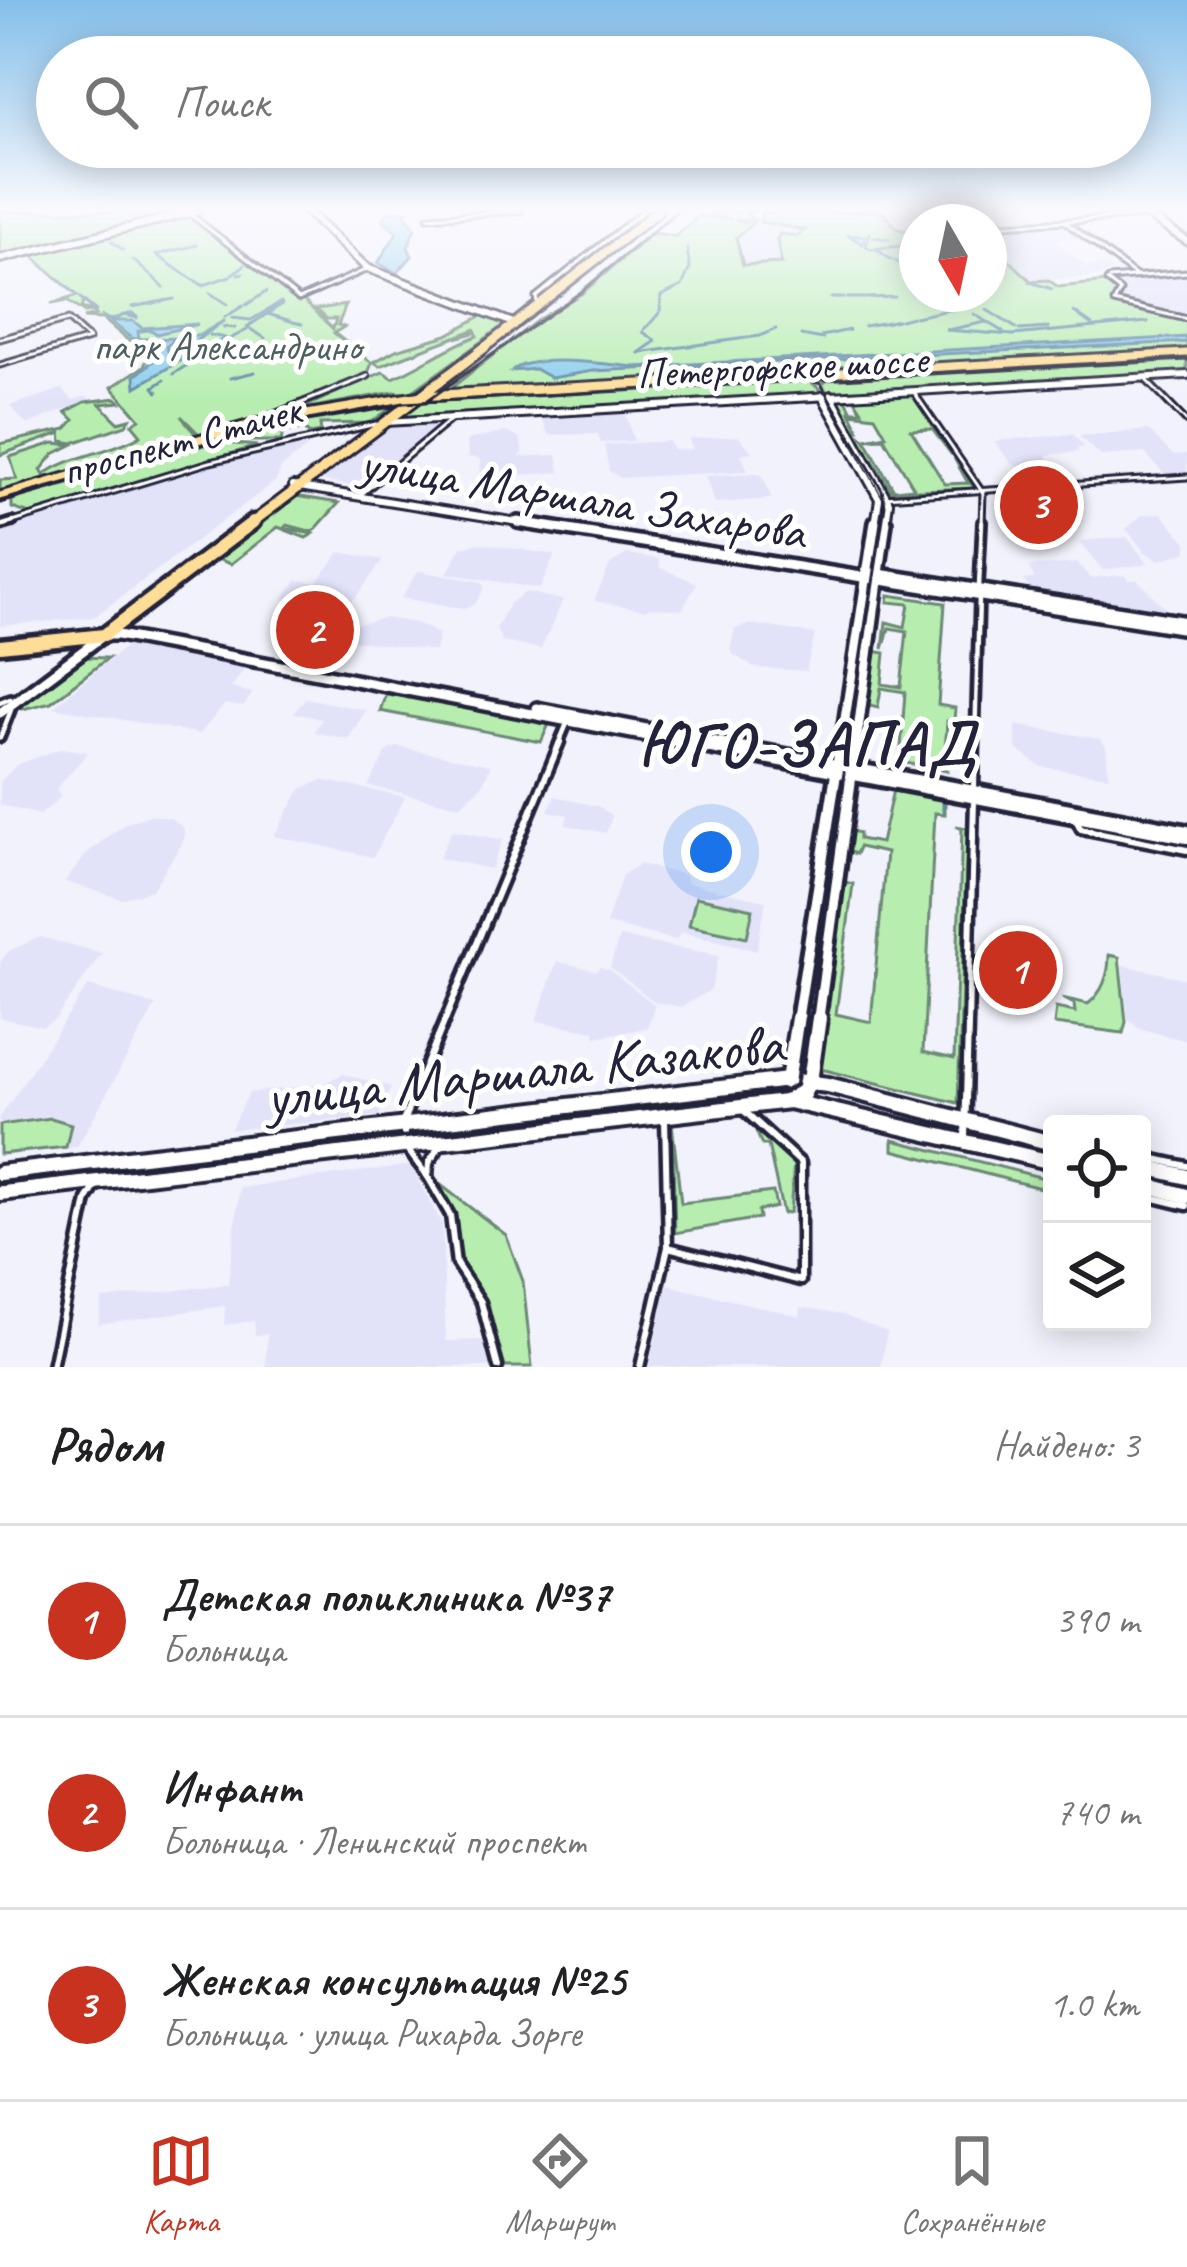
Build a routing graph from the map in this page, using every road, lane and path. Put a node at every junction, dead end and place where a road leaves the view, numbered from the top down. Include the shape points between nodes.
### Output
1 (269, 275) edge
2 (354, 275) edge
3 (387, 275) edge
4 (564, 275) edge
5 (574, 275) edge
6 (575, 275) edge
7 (1151, 275) edge
8 (1136, 276) joint
9 (537, 304) junction
10 (1187, 319) edge
11 (513, 324) junction
12 (0, 339) edge
13 (1187, 353) edge
14 (0, 365) edge
15 (1187, 375) edge
16 (368, 376) dead end
17 (1143, 377) junction
18 (913, 391) junction
19 (417, 396) junction
20 (826, 396) junction
21 (301, 409) junction
22 (454, 417) junction
23 (1187, 420) edge
24 (381, 423) junction
25 (1187, 478) edge
26 (298, 487) junction
27 (982, 491) junction
28 (0, 496) edge
29 (359, 496) junction
30 (884, 497) junction
31 (0, 526) edge
32 (873, 576) junction
33 (979, 593) junction
34 (1187, 625) edge
35 (103, 633) junction
36 (0, 643) edge
37 (5, 705) edge
38 (570, 717) junction
39 (0, 738) edge
40 (836, 768) junction
41 (852, 771) junction
42 (974, 794) junction
43 (1075, 817) junction
44 (1187, 834) edge
45 (1187, 850) edge
46 (788, 1080) junction
47 (810, 1081) junction
48 (800, 1102) junction
49 (741, 1106) junction
50 (664, 1114) junction
51 (965, 1120) junction
52 (404, 1126) junction
53 (445, 1140) junction
54 (1043, 1141) edge
55 (965, 1142) junction
56 (404, 1145) junction
57 (1151, 1158) edge
58 (1043, 1160) edge
59 (1187, 1166) edge
60 (1151, 1168) edge
61 (0, 1173) edge
62 (424, 1174) junction
63 (1187, 1177) edge
64 (102, 1180) junction
65 (76, 1184) junction
66 (1151, 1186) edge
67 (0, 1193) edge
68 (1187, 1196) edge
69 (1151, 1197) edge
70 (86, 1200) junction
71 (1187, 1206) edge
72 (668, 1247) junction
73 (52, 1367) edge
74 (498, 1367) edge
75 (640, 1367) edge

1 - 2 street via 299,299
3 - 11 street
4 - 9 street
5 - 9 main road
6 - 11 main road
7 - 8 street
8 - 10 street via 1106,279 1120,291 1114,301
9 - 11 main road
11 - 19 main road
12 - 14 street via 68,320 89,339
13 - 19 main road, Петергофское шоссе
15 - 17 street, Петергофское шоссе
16 - 21 street
17 - 18 street, Петергофское шоссе
17 - 23 street
18 - 20 street, Петергофское шоссе
18 - 27 street
19 - 21 main road, проспект Стачек
19 - 24 main road
19 - 28 main road, проспект Стачек via 258,423
20 - 22 street, Петергофское шоссе
20 - 30 street
21 - 28 main road, проспект Стачек
22 - 24 street, Петергофское шоссе
22 - 29 street
24 - 26 main road
24 - 31 street, проспект Стачек via 226,457
25 - 27 street
26 - 29 street, улица Маршала Захарова
26 - 35 main road
27 - 30 street
27 - 33 street
29 - 32 street, улица Маршала Захарова
30 - 32 street
32 - 33 street, улица Маршала Захарова
32 - 40 street
32 - 41 street
33 - 34 street, улица Маршала Захарова
33 - 42 street
35 - 36 main road
35 - 37 street
35 - 38 street
37 - 39 street
38 - 40 street
38 - 52 street
40 - 41 street
40 - 46 street
41 - 42 street
41 - 47 street
42 - 43 street
42 - 44 street
42 - 51 street
43 - 44 street
43 - 45 street via 1081,829
46 - 47 street, улица Маршала Казакова
46 - 48 street
46 - 52 street, улица Маршала Казакова
47 - 48 street
47 - 51 street, улица Маршала Казакова
48 - 49 street, улица Маршала Казакова
48 - 55 street, улица Маршала Казакова
49 - 50 street, улица Маршала Казакова
49 - 72 street via 801,1163 801,1280
50 - 53 street, улица Маршала Казакова
50 - 72 street
51 - 54 street, улица Маршала Казакова
51 - 55 street
52 - 56 street
52 - 61 street, улица Маршала Казакова
53 - 56 street, улица Маршала Казакова
53 - 62 street
55 - 58 street, улица Маршала Казакова
56 - 62 street
56 - 64 street, улица Маршала Казакова
57 - 59 street
60 - 63 street
62 - 74 street via 449,1215 456,1264 481,1302
64 - 65 street, улица Маршала Казакова
64 - 70 street
65 - 67 street, улица Маршала Казакова
65 - 70 street
66 - 68 street
69 - 71 street
70 - 73 street
72 - 75 street

